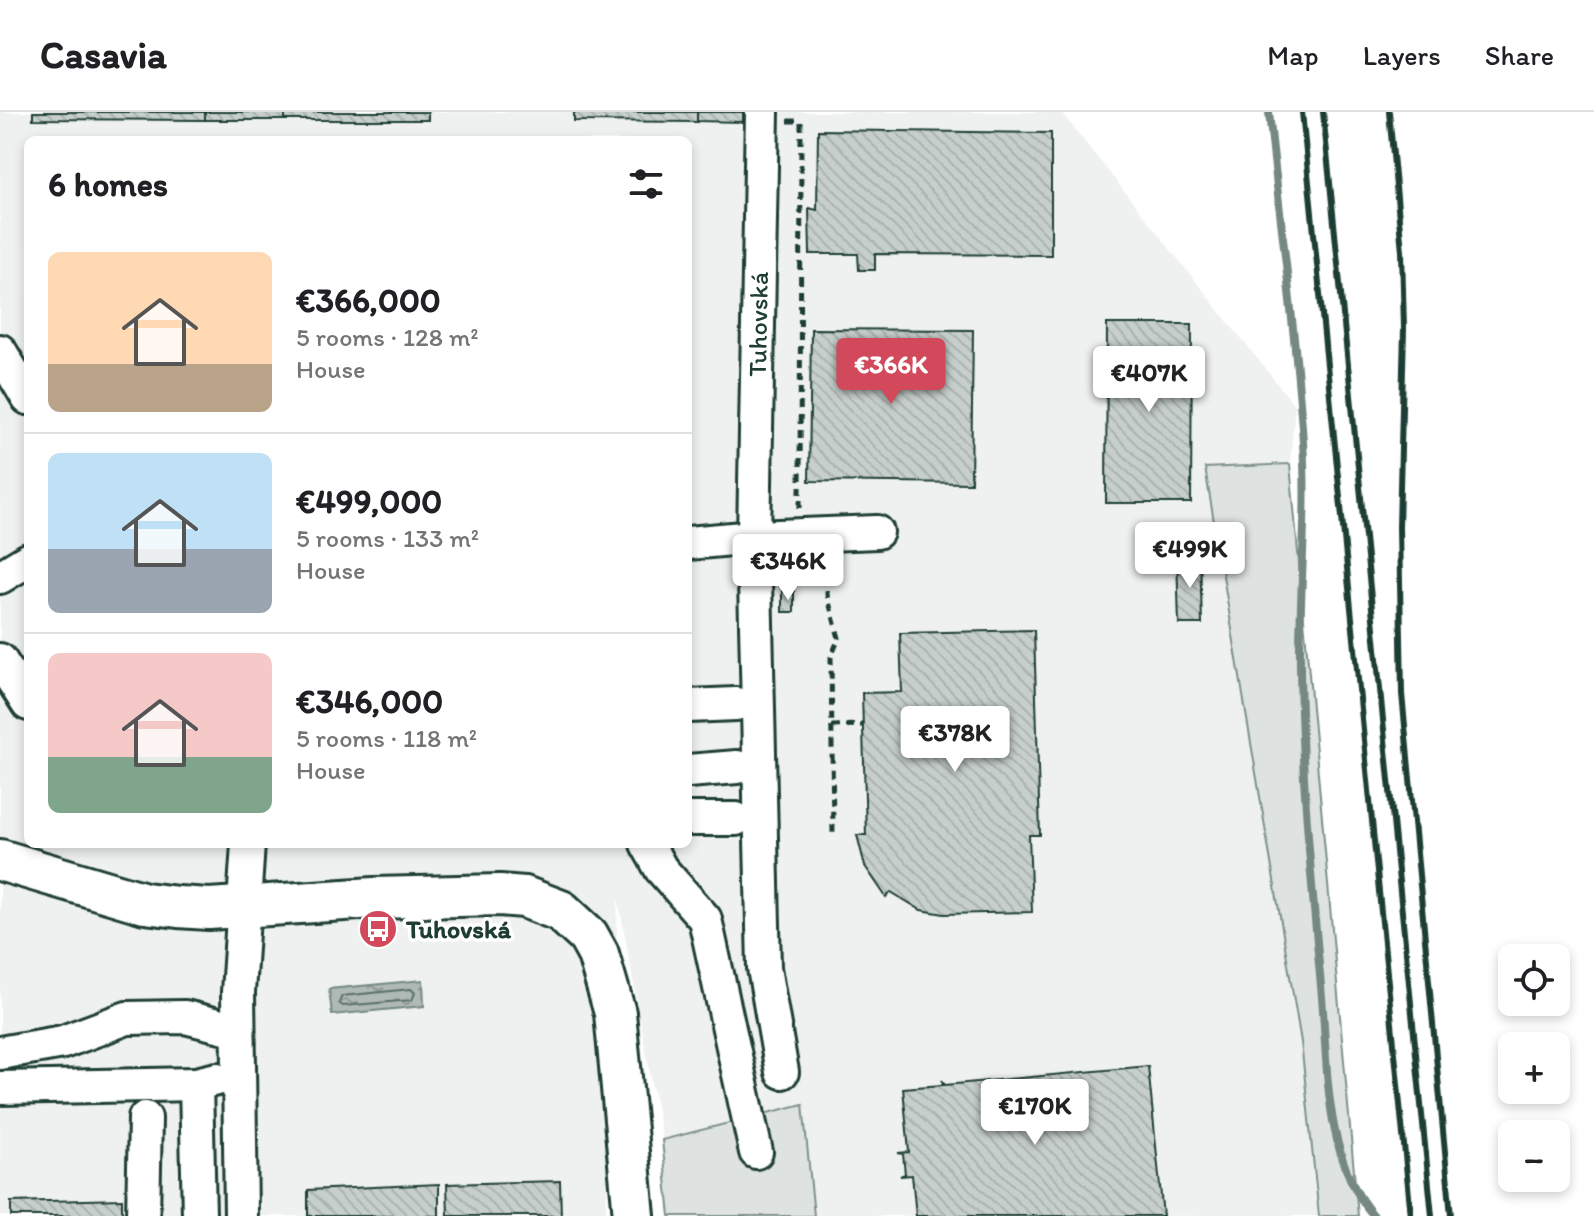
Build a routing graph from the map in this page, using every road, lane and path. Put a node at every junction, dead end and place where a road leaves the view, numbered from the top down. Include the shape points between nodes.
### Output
1 (762, 112) edge
2 (801, 121) dead end
3 (0, 351) edge
4 (24, 391) edge
5 (877, 532) dead end
6 (800, 535) junction
7 (754, 537) junction
8 (692, 543) edge
9 (24, 562) edge
10 (0, 577) edge
11 (736, 704) dead end
12 (692, 706) edge
13 (863, 725) dead end
14 (832, 726) junction
15 (737, 767) dead end
16 (692, 771) edge
17 (692, 819) edge
18 (736, 819) dead end
19 (833, 834) dead end
20 (248, 848) edge
21 (649, 848) edge
22 (0, 860) edge
23 (247, 906) junction
24 (238, 1030) junction
25 (0, 1053) edge
26 (782, 1072) dead end
27 (239, 1074) junction
28 (196, 1084) junction
29 (0, 1088) edge
30 (145, 1118) dead end
31 (756, 1152) dead end
32 (143, 1216) edge
33 (199, 1216) edge
34 (241, 1216) edge
35 (634, 1216) edge

1 - 7 street, Tuhovská
2 - 6 path
3 - 4 street
5 - 6 street
6 - 7 street
6 - 14 path via 799,553 828,552 827,595 839,638 831,657
7 - 8 street
7 - 26 street, Tuhovská via 764,968
9 - 10 street
11 - 12 street
13 - 14 path
14 - 19 path
15 - 16 street
17 - 18 street
20 - 23 street
21 - 31 street via 705,919
22 - 23 main road via 145,903 209,909
23 - 24 street
23 - 35 main road via 500,895 524,897 568,916 598,954 615,1013
24 - 25 street via 185,1017 127,1018 63,1042
24 - 27 street
27 - 28 street
27 - 34 street
28 - 29 street
28 - 33 street
30 - 32 street

